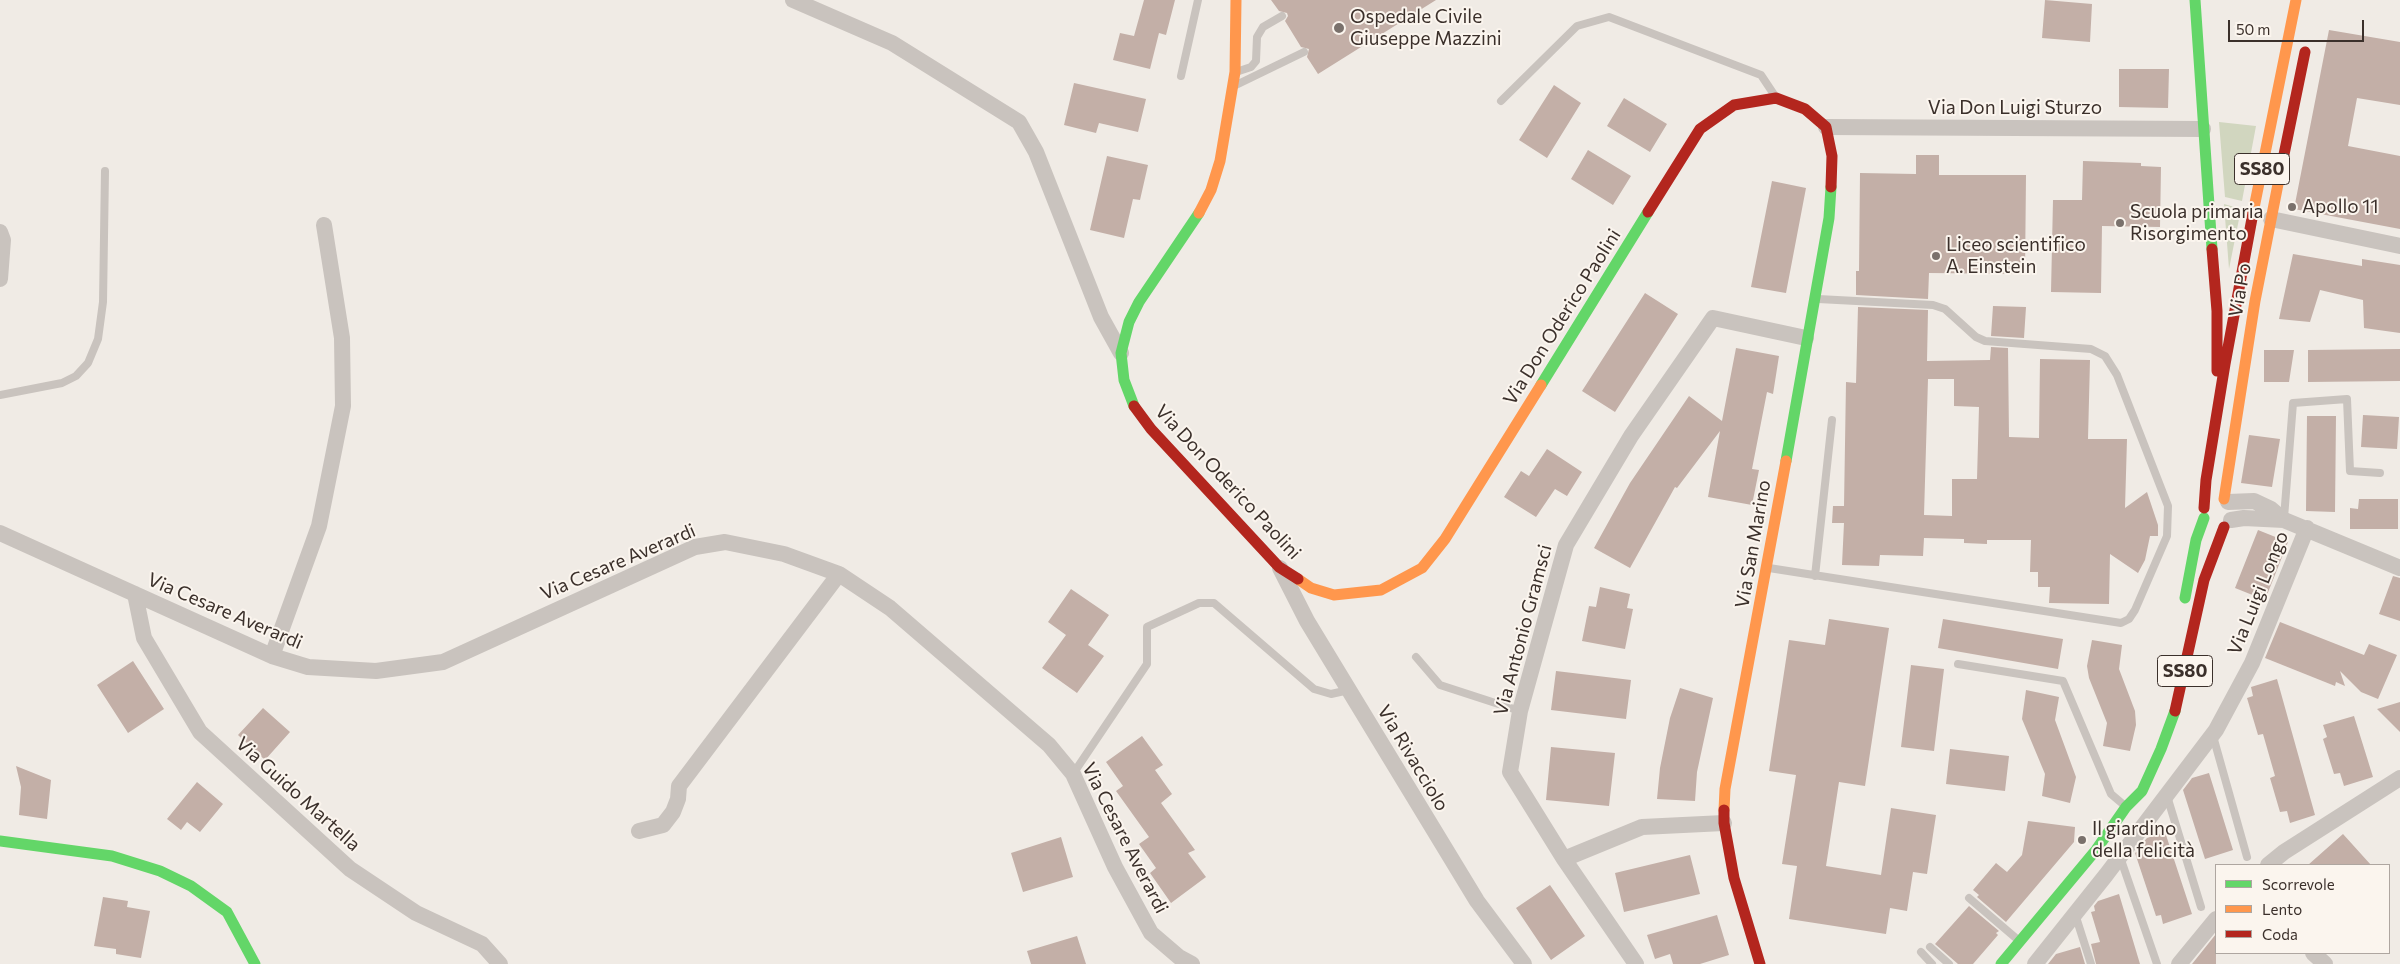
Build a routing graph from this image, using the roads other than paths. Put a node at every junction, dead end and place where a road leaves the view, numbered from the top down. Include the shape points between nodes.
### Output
1 (793, 0) edge
2 (1198, 0) edge
3 (1236, 0) edge
4 (2195, 0) edge
5 (2296, 0) edge
6 (1282, 16) dead end
7 (2307, 40) dead end
8 (1304, 52) dead end
9 (1235, 72) junction
10 (1182, 76) dead end
11 (1232, 87) junction
12 (1776, 98) junction
13 (1501, 101) dead end
14 (1826, 127) junction
15 (2204, 129) junction
16 (105, 171) dead end
17 (2270, 219) junction
18 (324, 225) dead end
19 (0, 232) edge
20 (2400, 246) edge
21 (0, 279) edge
22 (1814, 299) junction
23 (2217, 311) junction
24 (1806, 338) junction
25 (2230, 339) junction
26 (1121, 353) junction
27 (0, 395) edge
28 (2219, 400) junction
29 (2237, 412) junction
30 (1832, 420) dead end
31 (2380, 473) dead end
32 (2226, 500) junction
33 (2204, 513) junction
34 (2284, 520) junction
35 (2228, 523) junction
36 (2306, 528) junction
37 (0, 533) edge
38 (1279, 567) junction
39 (1767, 568) junction
40 (2400, 568) edge
41 (839, 574) junction
42 (1815, 576) junction
43 (135, 594) junction
44 (2184, 608) dead end
45 (272, 656) junction
46 (1416, 657) dead end
47 (1958, 664) dead end
48 (1349, 690) junction
49 (1520, 712) junction
50 (2212, 734) junction
51 (1073, 774) junction
52 (2400, 778) edge
53 (2130, 785) dead end
54 (2167, 794) junction
55 (2126, 807) junction
56 (1724, 823) junction
57 (639, 831) dead end
58 (0, 841) edge
59 (2120, 857) junction
60 (2247, 857) dead end
61 (1564, 859) junction
62 (2269, 864) edge
63 (1969, 898) dead end
64 (2201, 907) dead end
65 (2075, 914) junction
66 (2215, 920) edge
67 (2020, 942) junction
68 (1930, 947) dead end
69 (1921, 952) dead end
70 (2314, 954) edge
71 (254, 964) edge
72 (500, 964) edge
73 (1192, 964) edge
74 (1524, 964) edge
75 (1636, 964) edge
76 (1760, 964) edge
77 (1932, 964) edge
78 (1949, 964) edge
79 (2001, 964) edge
80 (2035, 964) edge
81 (2091, 964) edge
82 (2157, 964) edge
83 (2179, 964) edge
84 (2325, 964) edge

1 - 26 street via 892,43 1019,122 1036,152 1101,317
2 - 10 lane
3 - 9 street, Via Don Oderico Paolini
4 - 15 street
5 - 25 street, Via Po / SS80
6 - 9 lane via 1263,28 1257,37 1256,61 1251,67
7 - 17 street, Via Po / SS80
8 - 11 lane
9 - 11 street, Via Don Oderico Paolini
11 - 26 street, Via Don Oderico Paolini via 1225,141 1211,190 1198,216 1140,302 1129,322
12 - 13 lane via 1762,75 1609,17 1577,26
12 - 14 street via 1805,110
12 - 38 street, Via Don Oderico Paolini via 1734,105 1700,129 1445,539 1422,568 1381,590 1334,594 1311,588
14 - 15 street, Via Don Luigi Sturzo
14 - 22 street, Via San Marino via 1832,156 1829,218
15 - 23 street
16 - 27 lane via 103,302 98,339 88,363 76,376 62,383
17 - 20 street
17 - 29 street, Via Po / SS80
18 - 45 street via 342,338 343,406 319,526
19 - 21 street via 3,240
22 - 24 street, Via San Marino
22 - 42 lane via 1933,305 1946,310 1985,341 2091,349 2105,356 2117,374 2168,506 2168,536 2160,556 2135,610 2129,619 2121,623
23 - 25 street
23 - 28 street
24 - 39 street, Via San Marino
24 - 49 street, Via Antonio Gramsci via 1713,318 1631,436 1566,545
25 - 28 street, SS80
25 - 29 street via 2237,356 2230,399 2232,409
26 - 38 street, Via Don Oderico Paolini via 1124,380 1134,406 1151,430
28 - 33 street, SS80
29 - 32 street, Via Po / SS80
30 - 42 lane
31 - 34 lane via 2350,471 2348,399 2293,403
32 - 33 street via 2210,500
32 - 34 street via 2254,501
32 - 35 street, SS80 via 2233,510
33 - 35 street via 2214,528
33 - 44 street, SS80
34 - 35 street via 2244,518
34 - 36 street
35 - 55 street, SS80 via 2204,580 2182,686 2169,729 2142,791
36 - 40 street
36 - 50 street, Via Luigi Longo via 2252,663
37 - 43 street, Via Cesare Averardi
38 - 48 street, Via Rivacciolo
39 - 42 lane
39 - 56 street, Via San Marino via 1724,788
41 - 45 street, Via Cesare Averardi via 784,554 725,542 695,547 443,662 376,671 308,667
41 - 51 street, Via Cesare Averardi via 890,608 1049,745
41 - 57 street via 679,786 678,799 668,818 663,824
43 - 45 street, Via Cesare Averardi
43 - 72 street, Via Guido Martella via 144,638 200,732 350,868 416,913 482,944
46 - 49 lane via 1440,685
47 - 55 lane via 2063,681 2111,794
48 - 51 lane via 1331,694 1314,689 1214,603 1198,603 1147,627 1147,664
48 - 74 street, Via Rivacciolo via 1477,902
49 - 61 street, Via Antonio Gramsci via 1510,772
50 - 54 street, Via Luigi Longo
50 - 60 lane
51 - 73 street, Via Cesare Averardi via 1115,867 1151,933
52 - 62 street
53 - 55 street, SS80
54 - 59 street, Via Luigi Longo
54 - 64 lane
55 - 67 street, SS80 via 2096,850
56 - 61 street via 1642,827
56 - 76 street, Via San Marino via 1734,878
58 - 71 street via 112,856 160,870 191,886 226,912
59 - 65 street, Via Luigi Longo
59 - 82 lane
61 - 75 street, Via Antonio Gramsci
63 - 67 lane
65 - 80 street, Via Luigi Longo
65 - 81 lane
66 - 83 street
67 - 79 street, SS80
68 - 78 lane
69 - 77 lane
70 - 84 street

